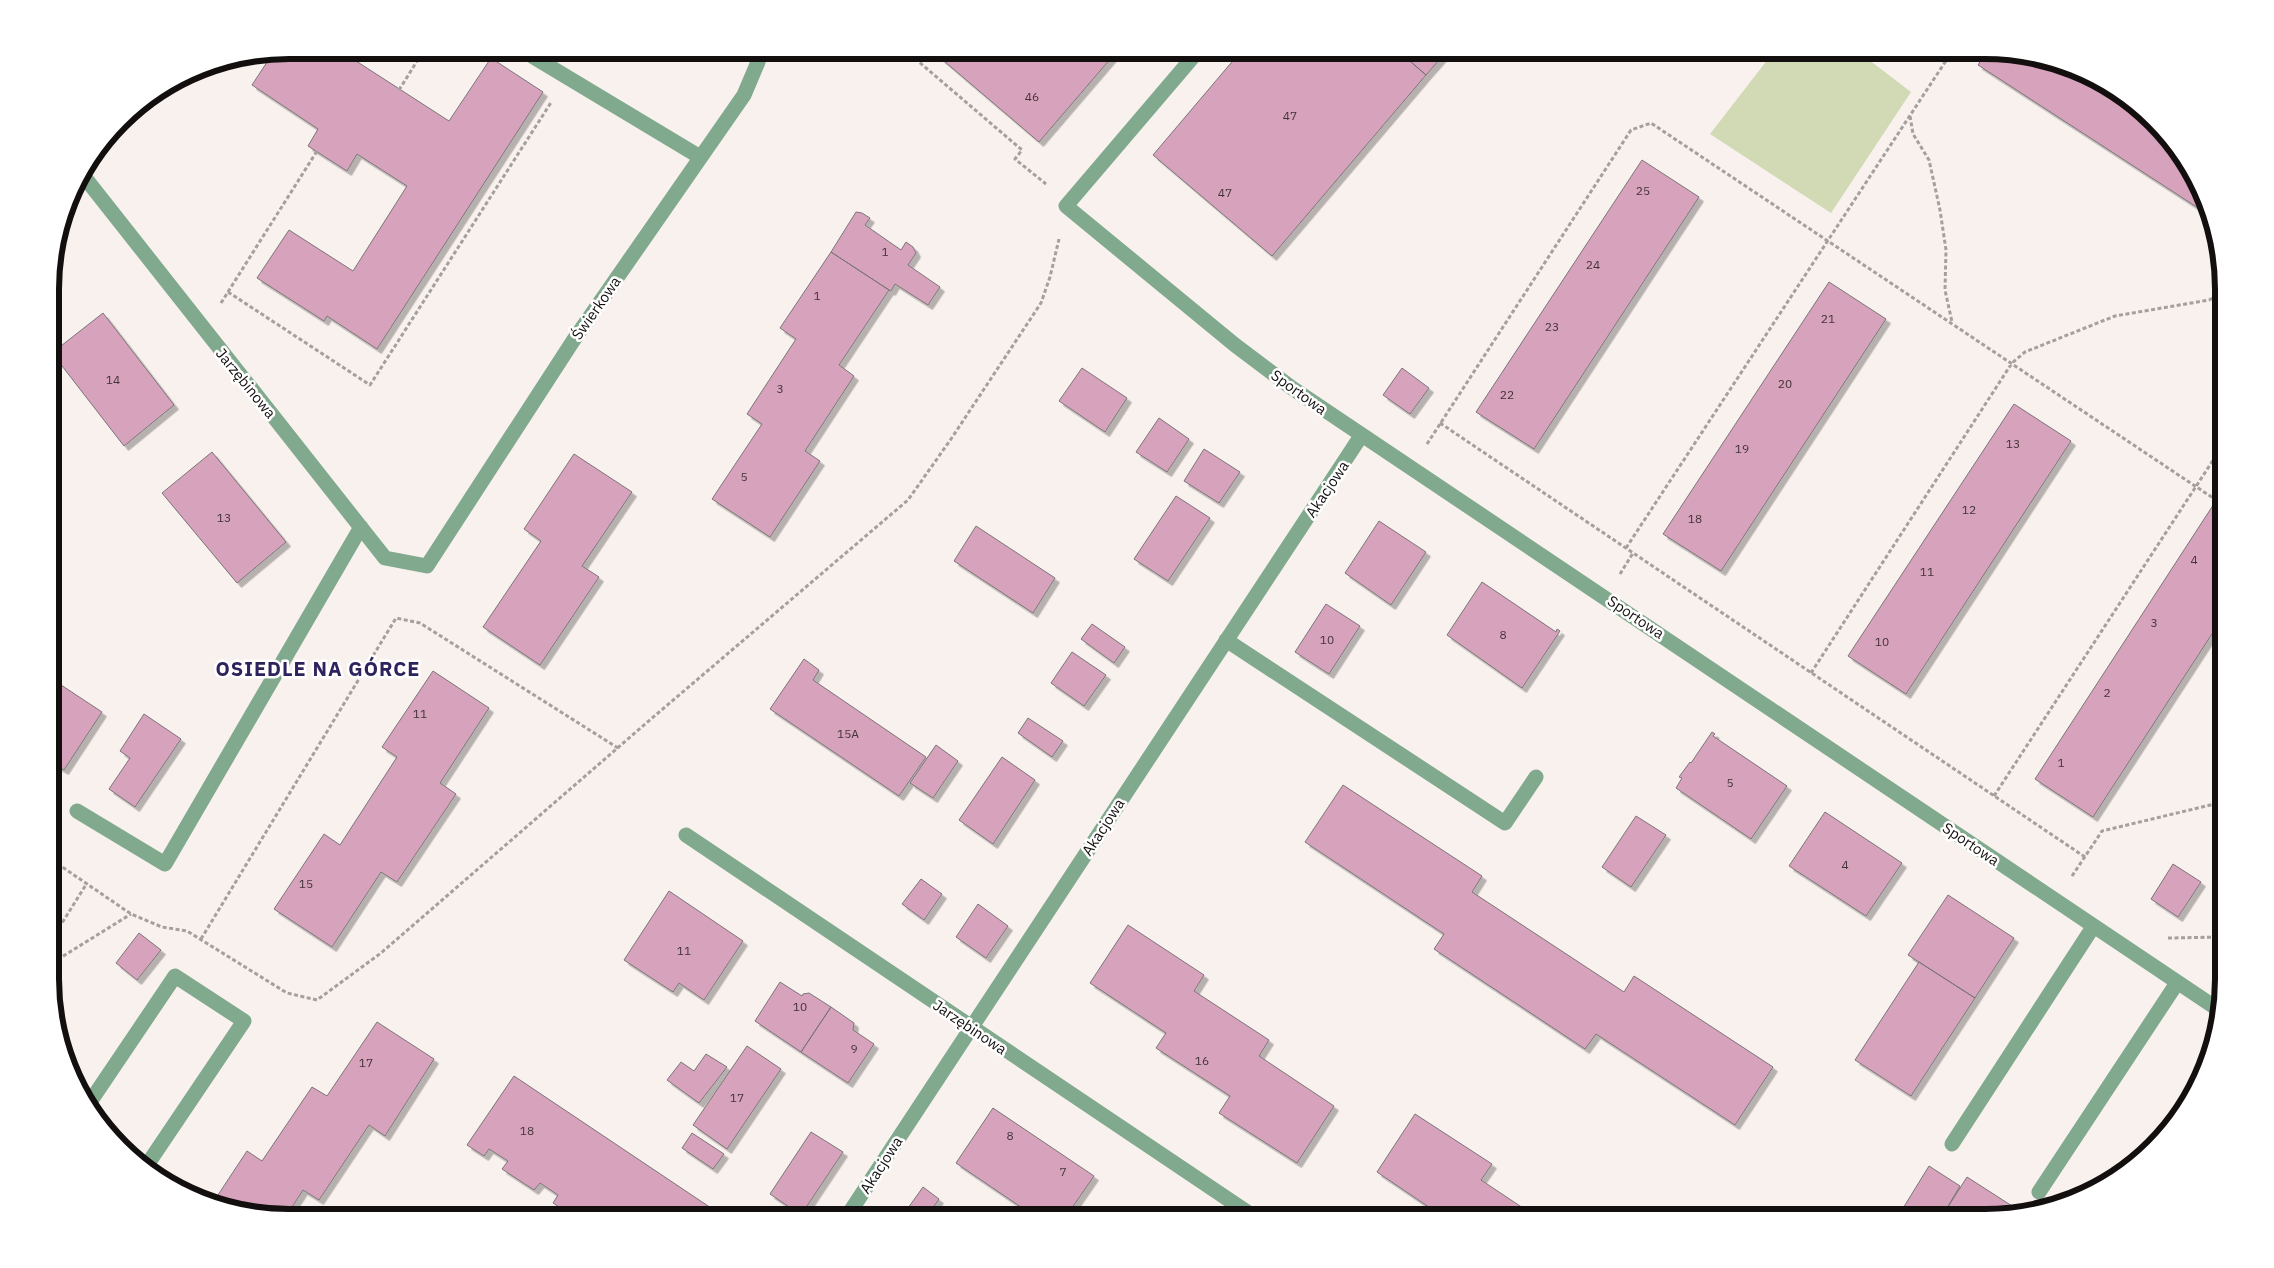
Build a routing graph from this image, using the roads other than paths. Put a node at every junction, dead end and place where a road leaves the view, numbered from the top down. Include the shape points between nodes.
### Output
1 (537, 59) edge
2 (759, 59) edge
3 (1191, 59) edge
4 (700, 157) junction
5 (86, 180) edge
6 (1361, 436) junction
7 (361, 527) junction
8 (427, 566) joint
9 (1226, 640) junction
10 (1536, 777) dead end
11 (77, 811) dead end
12 (686, 835) dead end
13 (2093, 927) junction
14 (2177, 983) junction
15 (2213, 1006) edge
16 (970, 1027) junction
17 (93, 1098) edge
18 (1952, 1144) dead end
19 (149, 1162) edge
20 (2039, 1192) dead end
21 (852, 1209) edge
22 (1243, 1209) edge

1 - 4 street
2 - 4 street, Świerkowa via 744,95
3 - 6 street, Sportowa via 1066,206 1235,346
4 - 8 street, Świerkowa via 573,341
5 - 7 street, Jarzębinowa
6 - 9 street, Akacjowa
6 - 13 street, Sportowa via 1606,597
7 - 8 street, Jarzębinowa via 385,558
7 - 11 street via 165,864
9 - 10 street via 1505,823
9 - 16 street, Akacjowa
12 - 16 street, Jarzębinowa
13 - 14 street, Sportowa
13 - 18 street
14 - 15 street, Sportowa
14 - 20 street
16 - 21 street, Akacjowa
16 - 22 street, Jarzębinowa
17 - 19 street via 175,976 244,1020

